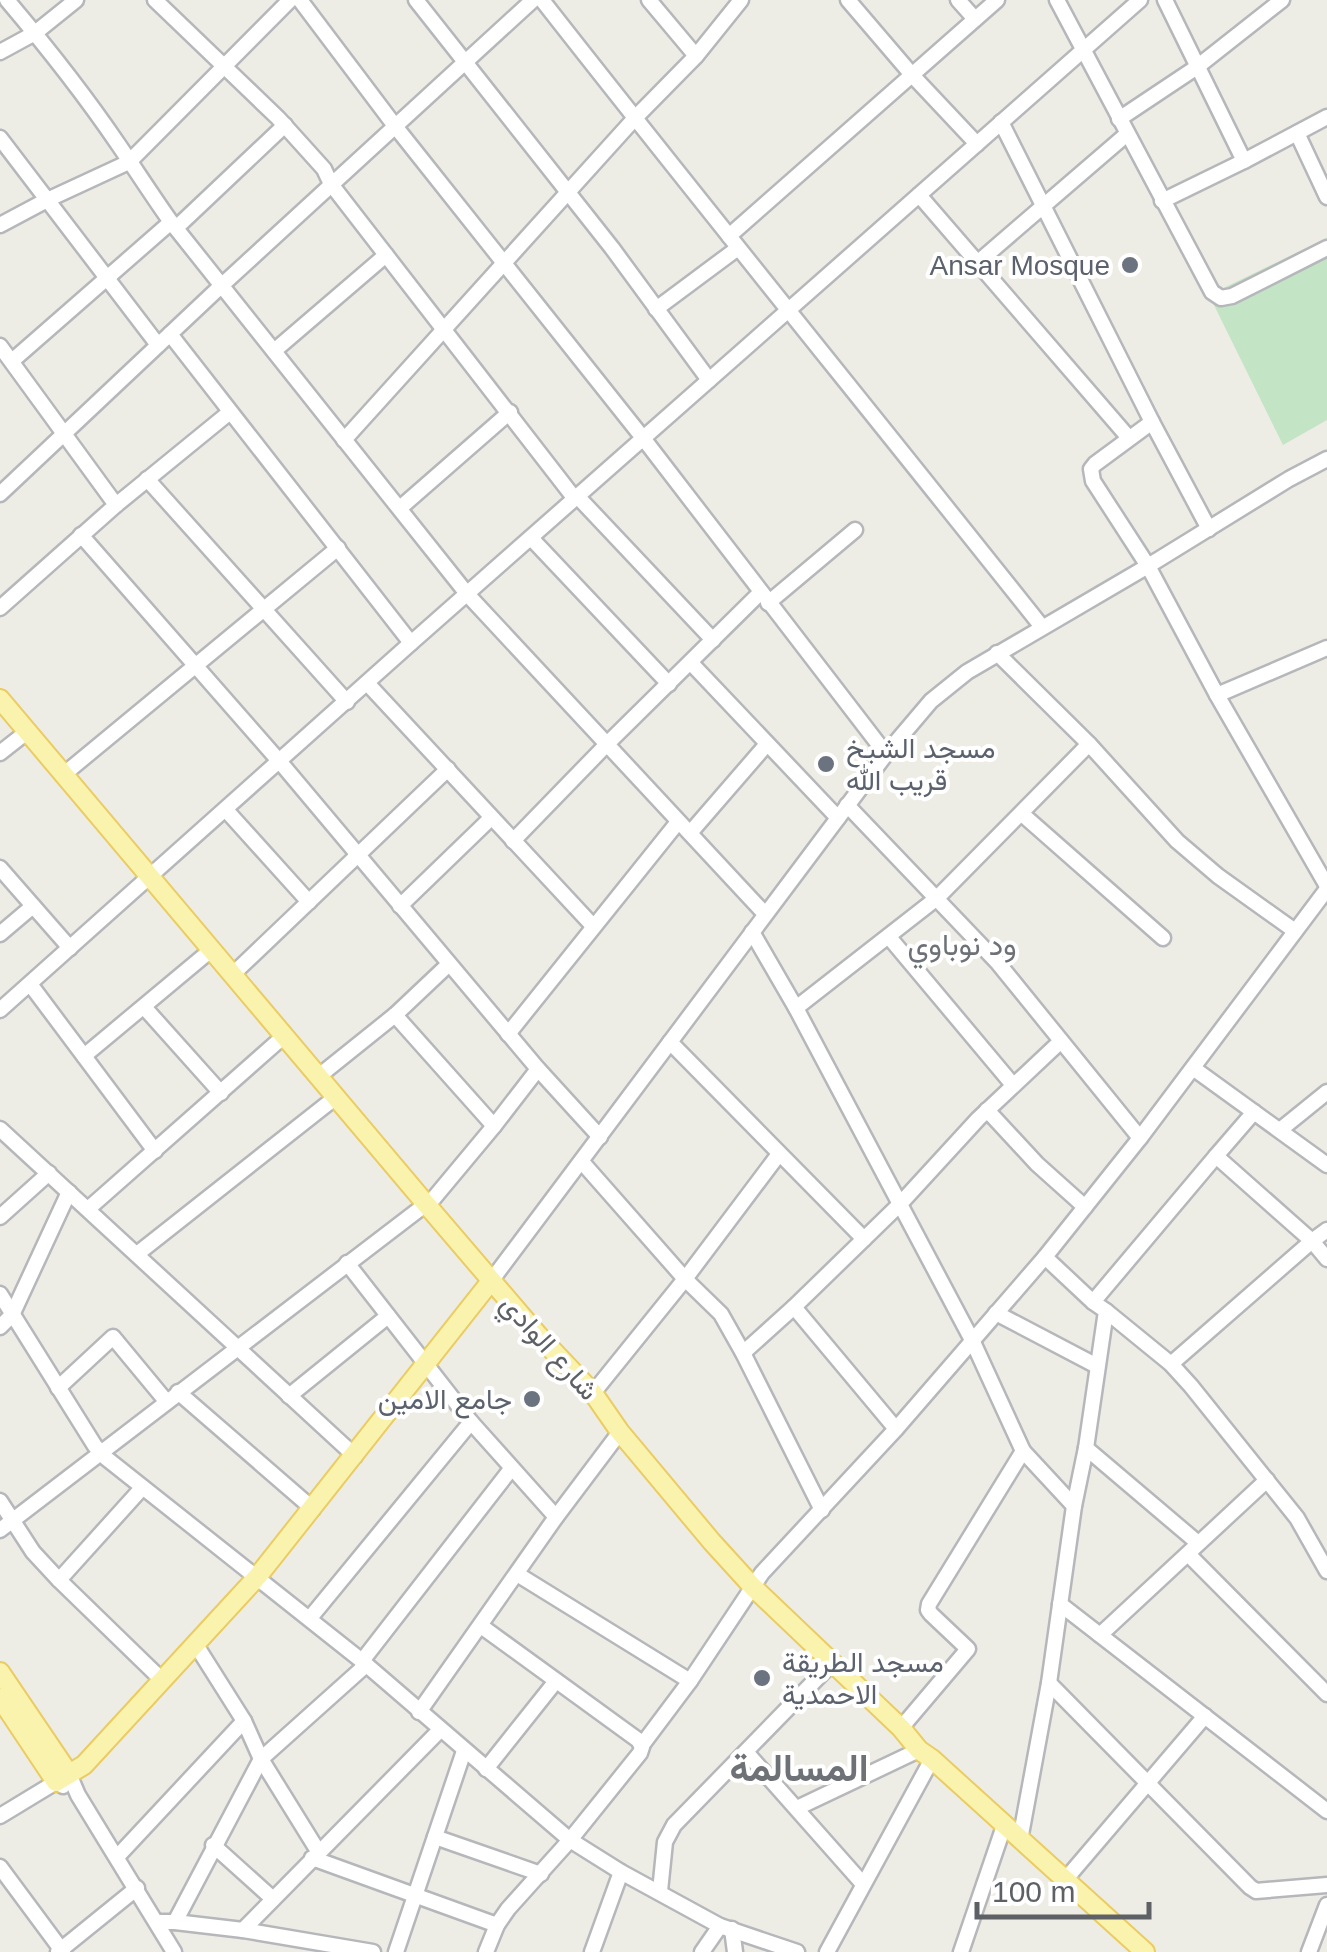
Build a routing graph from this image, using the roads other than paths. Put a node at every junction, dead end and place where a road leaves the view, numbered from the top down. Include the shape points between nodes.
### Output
1 (7, 0) edge
2 (76, 0) edge
3 (156, 0) edge
4 (290, 0) edge
5 (300, 0) edge
6 (416, 0) edge
7 (533, 0) edge
8 (542, 0) edge
9 (649, 0) edge
10 (741, 0) edge
11 (848, 0) edge
12 (958, 0) edge
13 (997, 0) edge
14 (1056, 0) edge
15 (1140, 0) edge
16 (1165, 0) edge
17 (1282, 0) edge
18 (975, 20) junction
19 (34, 33) junction
20 (0, 52) edge
21 (1082, 52) junction
22 (696, 56) junction
23 (465, 62) junction
24 (226, 67) junction
25 (1197, 67) junction
26 (913, 76) junction
27 (1327, 117) edge
28 (635, 118) junction
29 (1119, 120) junction
30 (1001, 122) junction
31 (285, 125) junction
32 (396, 126) junction
33 (1297, 133) junction
34 (1126, 134) junction
35 (0, 138) edge
36 (977, 144) junction
37 (1244, 161) junction
38 (129, 162) junction
39 (332, 184) junction
40 (568, 194) junction
41 (919, 194) junction
42 (1327, 197) edge
43 (47, 200) junction
44 (1162, 201) junction
45 (1042, 205) junction
46 (174, 225) junction
47 (0, 226) edge
48 (733, 242) junction
49 (1327, 248) edge
50 (386, 255) junction
51 (506, 263) junction
52 (976, 264) junction
53 (106, 278) junction
54 (222, 286) junction
55 (656, 309) junction
56 (790, 310) junction
57 (444, 330) junction
58 (164, 339) junction
59 (0, 346) edge
60 (274, 351) junction
61 (12, 361) junction
62 (710, 380) junction
63 (230, 412) junction
64 (510, 412) junction
65 (1152, 422) junction
66 (65, 433) junction
67 (643, 438) junction
68 (1129, 438) junction
69 (344, 440) junction
70 (1327, 459) edge
71 (147, 479) junction
72 (0, 494) edge
73 (576, 498) junction
74 (116, 504) junction
75 (400, 508) junction
76 (1209, 529) junction
77 (855, 530) dead end
78 (81, 535) junction
79 (531, 538) junction
80 (338, 548) junction
81 (1148, 566) junction
82 (468, 594) junction
83 (764, 598) junction
84 (0, 608) edge
85 (263, 610) junction
86 (1042, 627) junction
87 (714, 640) junction
88 (411, 643) junction
89 (1327, 648) edge
90 (997, 653) junction
91 (691, 663) junction
92 (194, 668) junction
93 (367, 683) junction
94 (669, 684) junction
95 (1216, 695) junction
96 (0, 698) edge
97 (346, 702) junction
98 (28, 731) junction
99 (608, 742) junction
100 (767, 744) junction
101 (1090, 744) junction
102 (0, 753) edge
103 (886, 754) junction
104 (280, 762) junction
105 (448, 769) junction
106 (63, 775) junction
107 (226, 810) junction
108 (843, 811) junction
109 (1022, 814) junction
110 (492, 818) junction
111 (684, 828) junction
112 (512, 841) junction
113 (358, 855) junction
114 (0, 868) edge
115 (150, 876) junction
116 (1327, 887) edge
117 (937, 898) junction
118 (309, 902) junction
119 (33, 906) junction
120 (400, 906) junction
121 (766, 914) junction
122 (593, 926) junction
123 (752, 932) junction
124 (1296, 932) junction
125 (0, 934) edge
126 (889, 937) junction
127 (1163, 938) dead end
128 (70, 948) junction
129 (210, 950) junction
130 (449, 964) junction
131 (232, 975) junction
132 (30, 984) junction
133 (144, 1007) junction
134 (796, 1008) junction
135 (0, 1010) edge
136 (395, 1014) junction
137 (508, 1034) junction
138 (284, 1036) junction
139 (1061, 1041) junction
140 (670, 1042) junction
141 (84, 1056) junction
142 (1193, 1068) junction
143 (538, 1069) junction
144 (319, 1076) junction
145 (1013, 1086) junction
146 (220, 1092) junction
147 (1327, 1092) edge
148 (336, 1098) junction
149 (987, 1110) junction
150 (1254, 1112) junction
151 (494, 1126) junction
152 (0, 1128) edge
153 (1280, 1130) junction
154 (600, 1137) junction
155 (1140, 1138) junction
156 (155, 1150) junction
157 (779, 1154) junction
158 (1216, 1156) junction
159 (582, 1162) junction
160 (1327, 1166) edge
161 (49, 1174) junction
162 (69, 1192) junction
163 (426, 1204) junction
164 (900, 1204) junction
165 (1085, 1207) junction
166 (88, 1210) junction
167 (0, 1217) edge
168 (1327, 1230) edge
169 (864, 1240) junction
170 (1312, 1241) junction
171 (136, 1254) junction
172 (1045, 1257) junction
173 (1327, 1259) edge
174 (347, 1263) junction
175 (685, 1279) junction
176 (492, 1281) junction
177 (0, 1294) edge
178 (794, 1307) junction
179 (1100, 1307) junction
180 (996, 1313) junction
181 (12, 1315) junction
182 (388, 1316) junction
183 (0, 1327) edge
184 (972, 1340) junction
185 (235, 1348) junction
186 (743, 1353) junction
187 (1171, 1364) junction
188 (426, 1365) junction
189 (1097, 1366) junction
190 (58, 1388) junction
191 (593, 1393) junction
192 (289, 1396) junction
193 (172, 1397) junction
194 (472, 1422) junction
195 (896, 1428) junction
196 (620, 1432) junction
197 (1086, 1448) junction
198 (1023, 1451) junction
199 (100, 1452) junction
200 (354, 1456) junction
201 (512, 1469) junction
202 (1267, 1480) junction
203 (142, 1488) junction
204 (0, 1501) edge
205 (1074, 1506) junction
206 (313, 1509) junction
207 (822, 1510) junction
208 (556, 1518) junction
209 (6, 1525) edge
210 (1193, 1548) junction
211 (1327, 1571) edge
212 (517, 1574) junction
213 (258, 1576) junction
214 (58, 1580) junction
215 (753, 1587) junction
216 (1060, 1604) junction
217 (310, 1618) junction
218 (481, 1626) junction
219 (1100, 1635) junction
220 (196, 1645) junction
221 (833, 1662) junction
222 (364, 1663) junction
223 (0, 1672) edge
224 (163, 1681) junction
225 (556, 1681) junction
226 (690, 1681) junction
227 (1049, 1683) junction
228 (1327, 1694) edge
229 (0, 1698) edge
230 (419, 1712) junction
231 (1205, 1716) junction
232 (244, 1720) junction
233 (901, 1728) junction
234 (440, 1730) junction
235 (642, 1745) junction
236 (464, 1751) junction
237 (746, 1752) junction
238 (925, 1754) junction
239 (261, 1759) junction
240 (486, 1768) junction
241 (63, 1778) junction
242 (1148, 1784) junction
243 (797, 1808) junction
244 (1327, 1811) edge
245 (0, 1816) edge
246 (1004, 1826) junction
247 (435, 1836) junction
248 (570, 1840) junction
249 (1020, 1840) junction
250 (213, 1846) junction
251 (315, 1855) junction
252 (117, 1857) junction
253 (0, 1867) edge
254 (621, 1872) junction
255 (541, 1874) junction
256 (1065, 1880) junction
257 (863, 1884) junction
258 (1327, 1886) edge
259 (137, 1888) junction
260 (660, 1891) junction
261 (415, 1896) junction
262 (273, 1900) junction
263 (1327, 1905) edge
264 (158, 1922) junction
265 (175, 1922) junction
266 (497, 1925) junction
267 (726, 1927) junction
268 (243, 1930) junction
269 (279, 1938) junction
270 (1314, 1950) edge
271 (61, 1951) edge
272 (172, 1951) edge
273 (262, 1952) edge
274 (373, 1952) edge
275 (396, 1952) edge
276 (486, 1952) edge
277 (592, 1952) edge
278 (702, 1952) edge
279 (735, 1952) edge
280 (798, 1952) edge
281 (826, 1952) edge
282 (960, 1952) edge
283 (1145, 1952) edge

1 - 19 street
2 - 19 street
3 - 24 street
4 - 24 street
5 - 32 street
6 - 23 street
7 - 23 street
8 - 28 street
9 - 22 street
10 - 22 street
11 - 26 street
12 - 18 street
13 - 18 street
14 - 21 street
15 - 21 street
16 - 25 street
17 - 25 street
18 - 26 street
19 - 20 street
19 - 38 street
21 - 29 street
21 - 30 street
22 - 28 street
23 - 32 street
23 - 40 street
24 - 31 street
24 - 38 street
25 - 29 street
25 - 37 street
26 - 36 street
26 - 48 street
27 - 33 street
28 - 40 street
28 - 48 street
29 - 34 street
30 - 36 street
30 - 45 street
31 - 39 street
31 - 46 street
32 - 39 street
32 - 51 street
33 - 37 street
33 - 42 street
34 - 44 street
34 - 45 street
35 - 43 street
36 - 41 street
37 - 44 street
38 - 43 street
38 - 46 street
39 - 50 street
39 - 54 street
40 - 51 street
40 - 55 street
41 - 52 street
41 - 56 street
43 - 47 street
43 - 53 street
44 - 49 street via 1212,292 1222,298
45 - 52 street
45 - 65 street
46 - 53 street
46 - 54 street
48 - 55 street
48 - 56 street
50 - 57 street
50 - 60 street
51 - 57 street
51 - 67 street
52 - 68 street
53 - 58 street
53 - 61 street
54 - 58 street
54 - 60 street
55 - 62 street
56 - 62 street
56 - 86 street
57 - 64 street
57 - 69 street
58 - 63 street
58 - 66 street
59 - 61 street
60 - 69 street
61 - 66 street
62 - 67 street
63 - 71 street
63 - 80 street
64 - 73 street
64 - 75 street
65 - 68 street
65 - 76 street
66 - 72 street
66 - 74 street
67 - 73 street
67 - 83 street
68 - 81 street via 1091,475
69 - 75 street
70 - 76 street
71 - 74 street
71 - 85 street
73 - 79 street
73 - 87 street
74 - 78 street
75 - 82 street
76 - 81 street
77 - 83 street
78 - 84 street
78 - 92 street
79 - 82 street
79 - 94 street
80 - 85 street
80 - 88 street
81 - 86 street
81 - 95 street
82 - 88 street
82 - 99 street
83 - 87 street
83 - 103 street
85 - 92 street
85 - 97 street
86 - 90 street
87 - 91 street
88 - 93 street
89 - 95 street
90 - 101 street
90 - 103 street via 931,701
91 - 94 street
91 - 100 street
92 - 104 street
92 - 106 street
93 - 97 street
93 - 105 street
94 - 99 street
95 - 116 street
96 - 98 main road, شارع الوادي
97 - 104 street
98 - 102 street
98 - 106 main road, شارع الوادي
99 - 111 street
99 - 112 street
100 - 108 street
100 - 111 street
101 - 109 street
101 - 124 street via 1187,850
103 - 108 street
104 - 107 street
104 - 113 street
105 - 110 street
105 - 113 street
106 - 115 main road, شارع الوادي
107 - 115 street
107 - 118 street
108 - 117 street
108 - 121 street
109 - 117 street
109 - 127 street
110 - 112 street
110 - 120 street
111 - 121 street
111 - 122 street
112 - 122 street
113 - 118 street
113 - 120 street
114 - 119 street
115 - 128 street
115 - 129 main road, شارع الوادي
116 - 124 street
117 - 126 street
117 - 139 street
118 - 131 street
119 - 125 street
119 - 128 street
120 - 130 street
121 - 123 street
122 - 137 street
123 - 134 street
123 - 140 street
124 - 142 street
126 - 134 street
126 - 145 street
128 - 132 street
129 - 131 main road, شارع الوادي
129 - 133 street
130 - 136 street
130 - 137 street
131 - 138 main road, شارع الوادي
132 - 135 street
132 - 141 street
133 - 141 street
133 - 146 street
134 - 164 street
136 - 144 street
136 - 151 street
137 - 143 street
138 - 144 main road, شارع الوادي
138 - 146 street
139 - 145 street
139 - 155 street
140 - 154 street
140 - 157 street
141 - 156 street
142 - 150 street
142 - 155 street
143 - 151 street
143 - 154 street
144 - 148 main road, شارع الوادي
145 - 149 street
146 - 156 street
147 - 153 street
148 - 163 main road, شارع الوادي
148 - 171 street
149 - 164 street
149 - 165 street
150 - 153 street
150 - 158 street
151 - 163 street
152 - 161 street
153 - 160 street
154 - 159 street
155 - 165 street
156 - 166 street
157 - 169 street
157 - 175 street
158 - 170 street
158 - 179 street
159 - 175 street
159 - 176 street
161 - 162 street
161 - 167 street
162 - 166 street
162 - 181 street
163 - 174 street
163 - 176 main road, شارع الوادي
164 - 169 street
164 - 184 street
165 - 172 street
166 - 171 street
168 - 170 street
169 - 178 street
170 - 173 street
170 - 187 street
171 - 185 street
172 - 179 street
172 - 180 street
174 - 182 street
174 - 185 street
175 - 186 street via 721,1314
175 - 191 street
176 - 188 main road
176 - 191 main road, شارع الوادي
177 - 181 street
178 - 186 street
178 - 195 street
179 - 187 street
179 - 189 street
180 - 184 street
180 - 189 street
181 - 183 street
181 - 190 street
182 - 188 street
182 - 192 street
184 - 195 street
184 - 198 street
185 - 192 street
185 - 193 street
186 - 207 street
187 - 202 street
188 - 194 street
188 - 200 main road
189 - 197 street
190 - 193 street via 113,1337
190 - 199 street
191 - 196 main road, شارع الوادي
192 - 200 street
193 - 199 street
193 - 206 street
194 - 201 street
194 - 217 street
195 - 207 street
196 - 208 street
196 - 215 main road, شارع الوادي
197 - 205 street
197 - 210 street
198 - 205 street
198 - 233 street via 929,1604 931,1614 968,1649
199 - 203 street
199 - 209 street
200 - 206 main road
201 - 208 street
201 - 222 street
202 - 210 street
202 - 211 street
203 - 213 street
203 - 214 street
204 - 209 street
205 - 216 street
206 - 213 main road
207 - 215 street
208 - 212 street
209 - 214 street
210 - 219 street
210 - 228 street
212 - 218 street
212 - 226 street
213 - 217 street
213 - 220 main road
214 - 224 street
215 - 221 main road, شارع الوادي
215 - 226 street
216 - 219 street
216 - 227 street
217 - 222 street
218 - 225 street
218 - 230 street
219 - 231 street
220 - 224 main road
220 - 232 street
221 - 233 main road, شارع الوادي
221 - 237 street
222 - 230 street
222 - 239 street
223 - 241 main road
224 - 241 main road via 90,1760
225 - 235 street
225 - 240 street
226 - 235 street
227 - 242 street
227 - 249 street
229 - 241 main road
230 - 234 street
231 - 242 street
231 - 244 street
232 - 239 street
232 - 252 street
233 - 238 main road, شارع الوادي
234 - 236 street
234 - 251 street
235 - 248 street
236 - 240 street
236 - 247 street
237 - 243 street
237 - 260 street via 668,1834
238 - 243 street
238 - 246 main road, شارع الوادي
238 - 257 street
239 - 250 street
239 - 251 street
240 - 248 street
241 - 245 street
241 - 252 street
242 - 256 street
242 - 258 street via 1250,1888
243 - 257 street
246 - 249 main road, شارع الوادي
246 - 282 street
247 - 255 street
247 - 261 street
248 - 254 street
248 - 255 street
249 - 256 main road, شارع الوادي
250 - 262 street
250 - 265 street
251 - 261 street
251 - 262 street
252 - 259 street
253 - 271 street
254 - 260 street
254 - 277 street
255 - 266 street
256 - 283 main road, شارع الوادي
257 - 281 street
259 - 264 street
259 - 271 street
260 - 267 street
261 - 266 street
261 - 275 street
262 - 268 street
263 - 270 street
264 - 265 street
264 - 272 street
265 - 268 street
266 - 276 street
267 - 278 street
267 - 279 street
267 - 280 street
268 - 269 street
269 - 273 street
269 - 274 street

